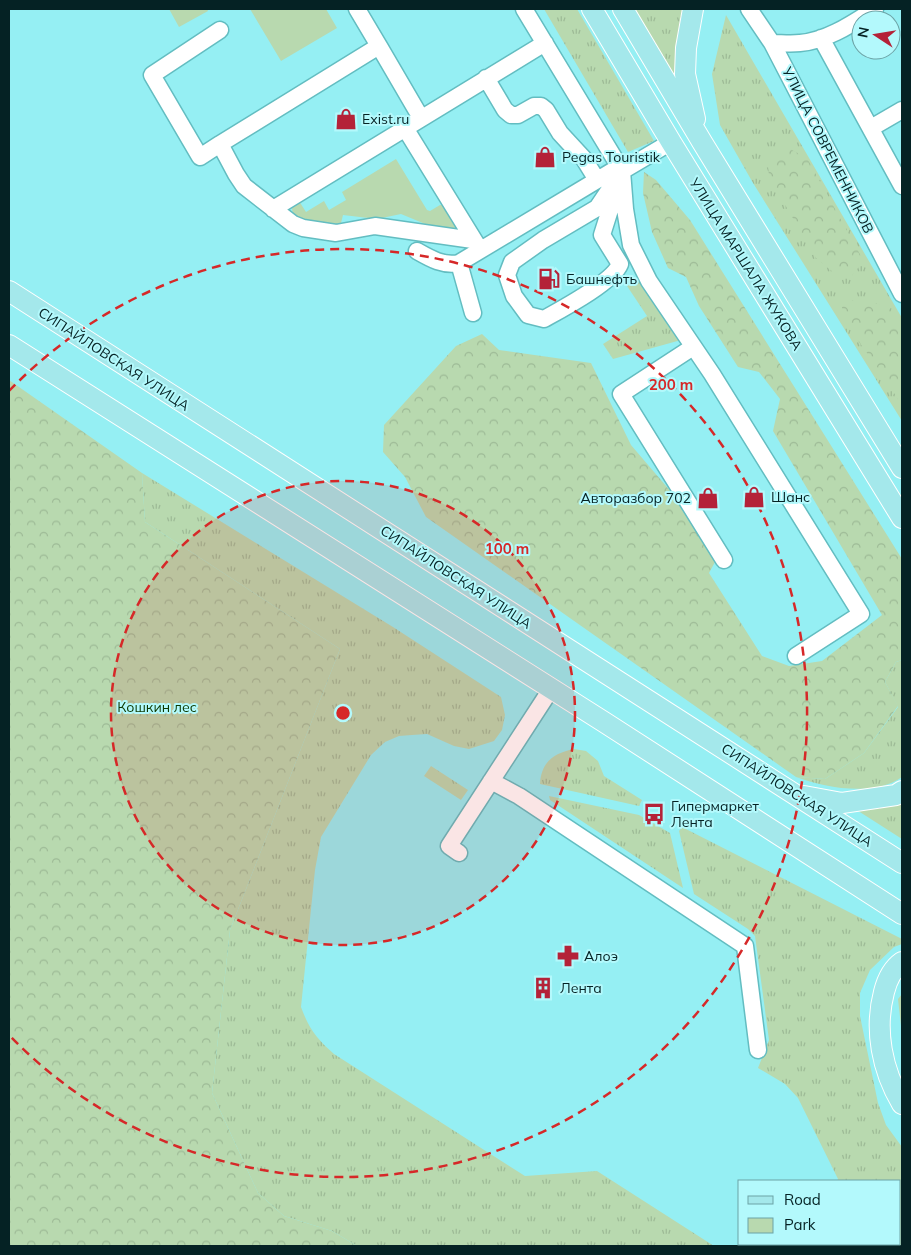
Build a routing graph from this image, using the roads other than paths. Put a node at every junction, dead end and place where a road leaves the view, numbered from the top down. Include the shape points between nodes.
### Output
1 (357, 9) edge
2 (524, 9) edge
3 (592, 9) edge
4 (623, 9) edge
5 (693, 9) edge
6 (749, 9) edge
7 (875, 9) edge
8 (220, 30) dead end
9 (821, 38) junction
10 (545, 43) junction
11 (772, 43) junction
12 (379, 46) junction
13 (486, 78) junction
14 (902, 110) edge
15 (421, 118) junction
16 (405, 128) junction
17 (871, 128) junction
18 (671, 142) junction
19 (702, 142) junction
20 (220, 144) junction
21 (620, 169) junction
22 (597, 180) junction
23 (902, 186) edge
24 (272, 209) junction
25 (477, 245) junction
26 (417, 251) dead end
27 (459, 263) junction
28 (9, 291) edge
29 (902, 294) edge
30 (473, 313) dead end
31 (9, 345) edge
32 (693, 347) junction
33 (902, 468) edge
34 (902, 518) edge
35 (724, 560) dead end
36 (796, 656) dead end
37 (552, 689) junction
38 (491, 781) junction
39 (902, 791) edge
40 (796, 795) junction
41 (459, 853) dead end
42 (902, 863) edge
43 (902, 914) edge
44 (902, 962) edge
45 (758, 1050) dead end
46 (902, 1104) edge

1 - 12 street
2 - 10 street
3 - 18 main road, УЛИЦА МАРШАЛА ЖУКОВА
4 - 19 main road, УЛИЦА МАРШАЛА ЖУКОВА
5 - 19 main road via 685,74
6 - 11 street, УЛИЦА СОВРЕМЕННИКОВ
7 - 9 street
8 - 20 street via 152,75 200,157
9 - 11 street via 801,43
9 - 17 street
10 - 13 street
10 - 21 street
11 - 29 street, УЛИЦА СОВРЕМЕННИКОВ
12 - 15 street
12 - 20 street
13 - 15 street
13 - 22 street via 510,115 518,115 534,106 546,110
14 - 17 street
15 - 16 street
16 - 24 street
16 - 25 street
17 - 23 street
18 - 21 street
18 - 34 main road, УЛИЦА МАРШАЛА ЖУКОВА
19 - 33 main road, УЛИЦА МАРШАЛА ЖУКОВА
20 - 24 street via 239,180
21 - 21 street via 596,208 512,262 507,275 514,296 528,315 544,319 618,270 620,264 602,235
21 - 22 street
21 - 32 street via 631,245 649,281
22 - 25 street
24 - 25 street via 293,224 311,229 342,233 375,226
25 - 27 street
26 - 27 street via 438,262
27 - 30 street
28 - 40 main road, СИПАЙЛОВСКАЯ УЛИЦА
31 - 37 main road
32 - 35 street via 621,394
32 - 36 street via 861,614
37 - 38 street
37 - 43 main road
38 - 41 street via 449,846
38 - 45 street via 519,796 746,946
39 - 40 main road via 896,795 842,803
40 - 42 main road, СИПАЙЛОВСКАЯ УЛИЦА
44 - 46 main road via 888,979 879,1024 887,1071

